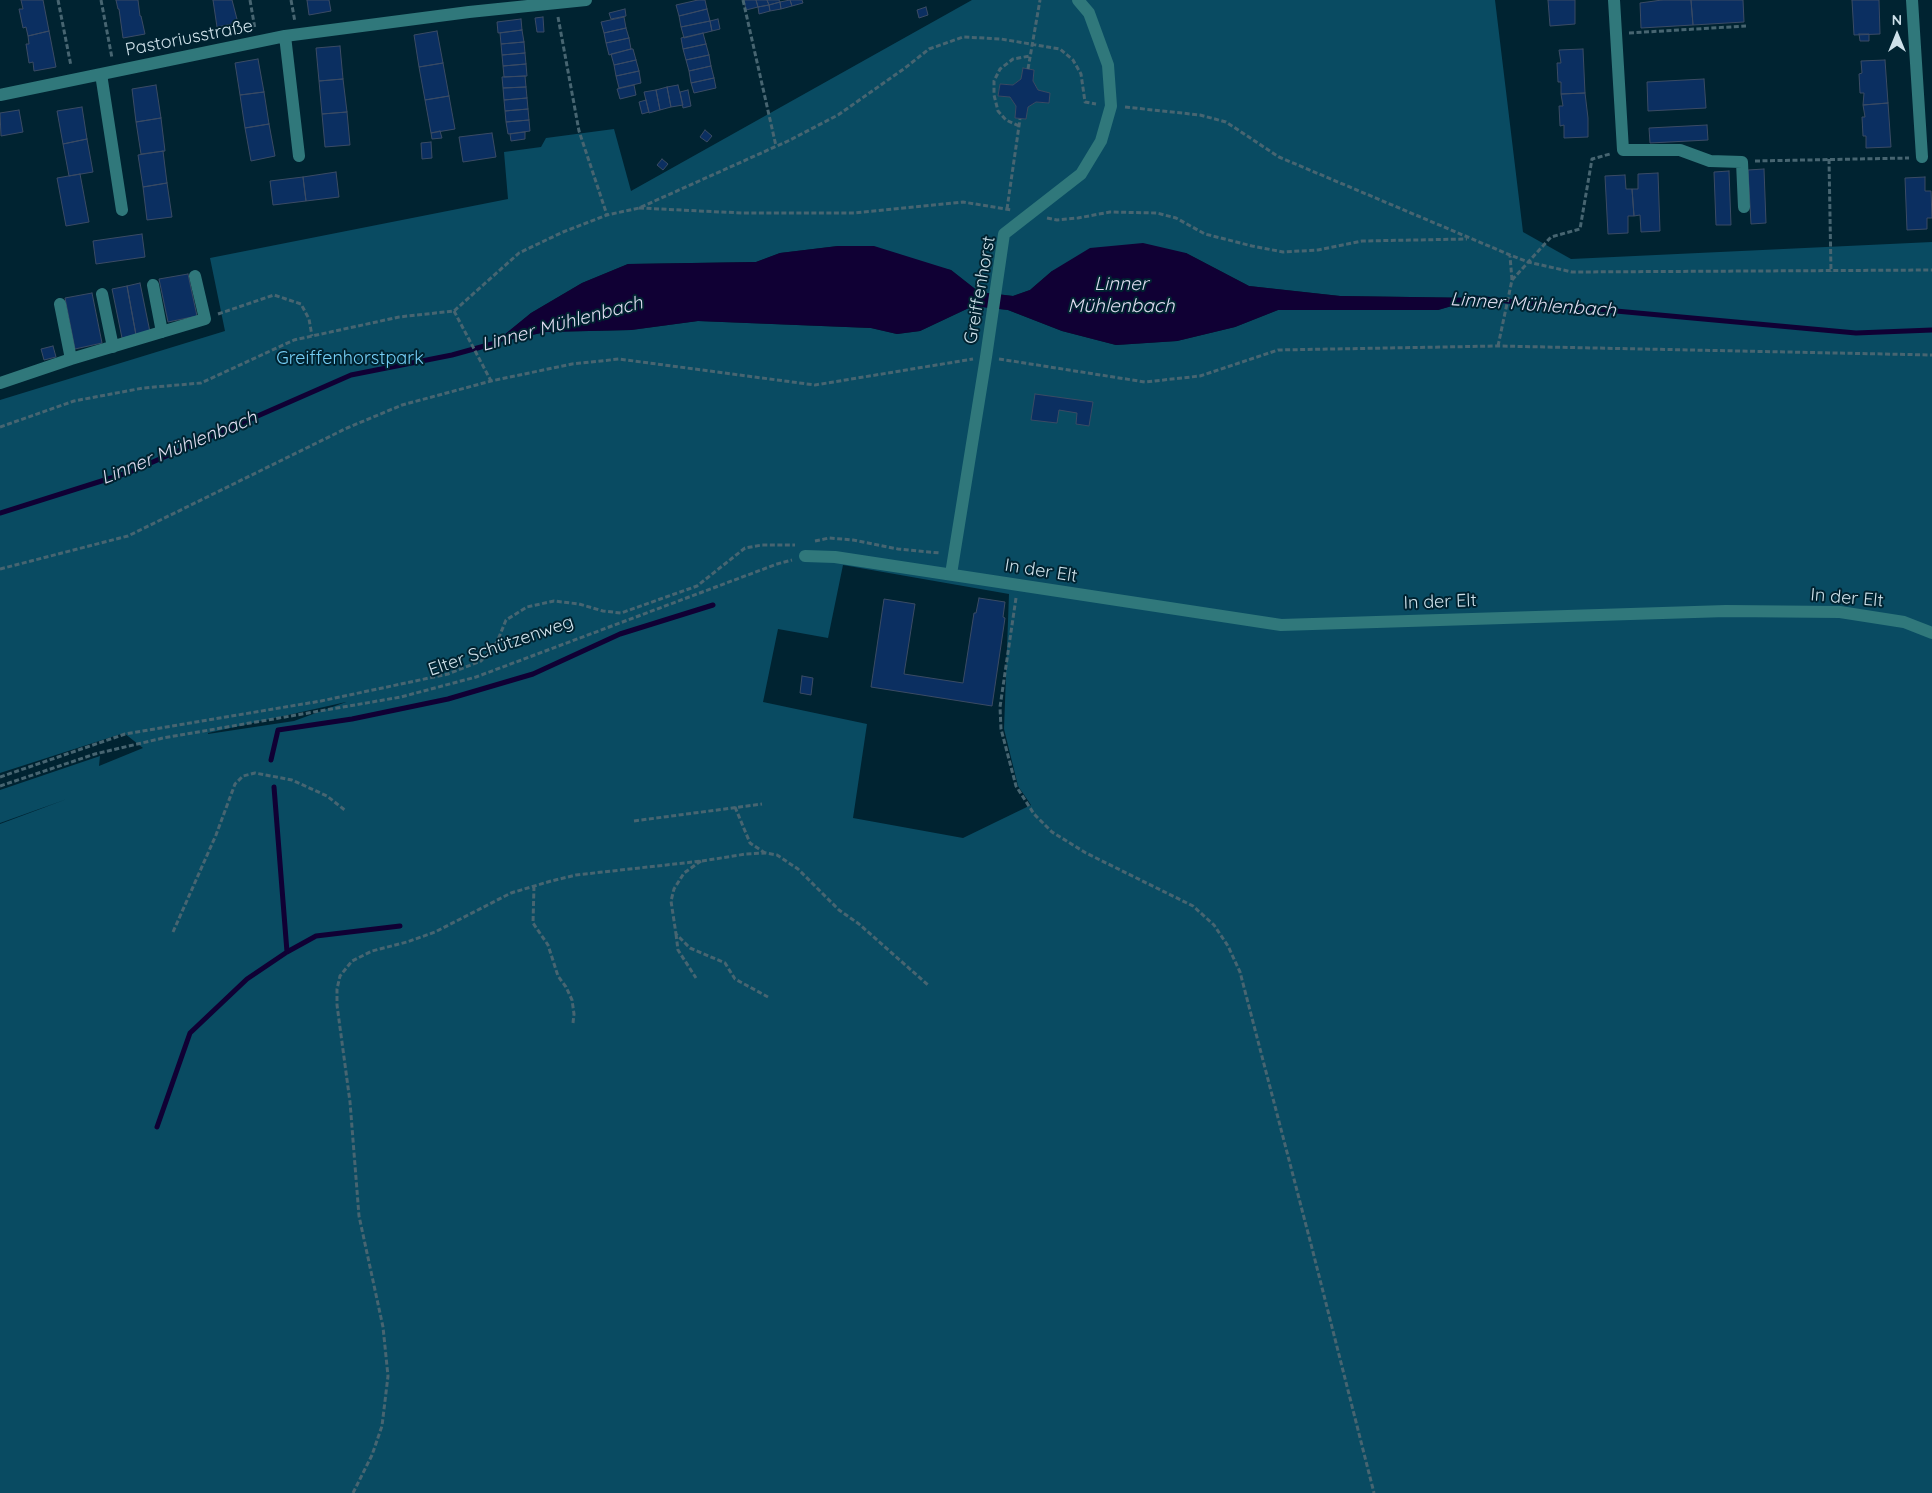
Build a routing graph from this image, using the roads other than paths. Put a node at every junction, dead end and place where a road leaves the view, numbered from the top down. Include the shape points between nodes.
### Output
1 (586, 0) edge
2 (1078, 0) edge
3 (1614, 0) edge
4 (1912, 0) edge
5 (291, 35) junction
6 (101, 74) junction
7 (0, 94) edge
8 (299, 156) dead end
9 (1922, 158) road end
10 (1744, 207) dead end
11 (122, 210) dead end
12 (195, 276) dead end
13 (153, 285) dead end
14 (102, 294) dead end
15 (60, 304) dead end
16 (162, 332) junction
17 (113, 346) junction
18 (71, 359) junction
19 (0, 383) edge
20 (803, 550) road end
21 (951, 574) junction
22 (1932, 632) edge

1 - 5 street, Pastoriusstraße
2 - 21 street, Greiffenhorst via 1089,13 1108,66 1111,106 1101,141 1080,174 1004,234
3 - 10 street via 1623,150 1680,150 1710,161 1742,162
4 - 9 street
5 - 6 street, Pastoriusstraße
5 - 8 street
6 - 7 street, Pastoriusstraße
6 - 11 street
12 - 16 street via 204,318
13 - 16 street
14 - 17 street
15 - 18 street
16 - 17 street
17 - 18 street
18 - 19 street
20 - 21 street
21 - 22 street, In der Elt via 1281,625 1676,612 1840,612 1904,622

